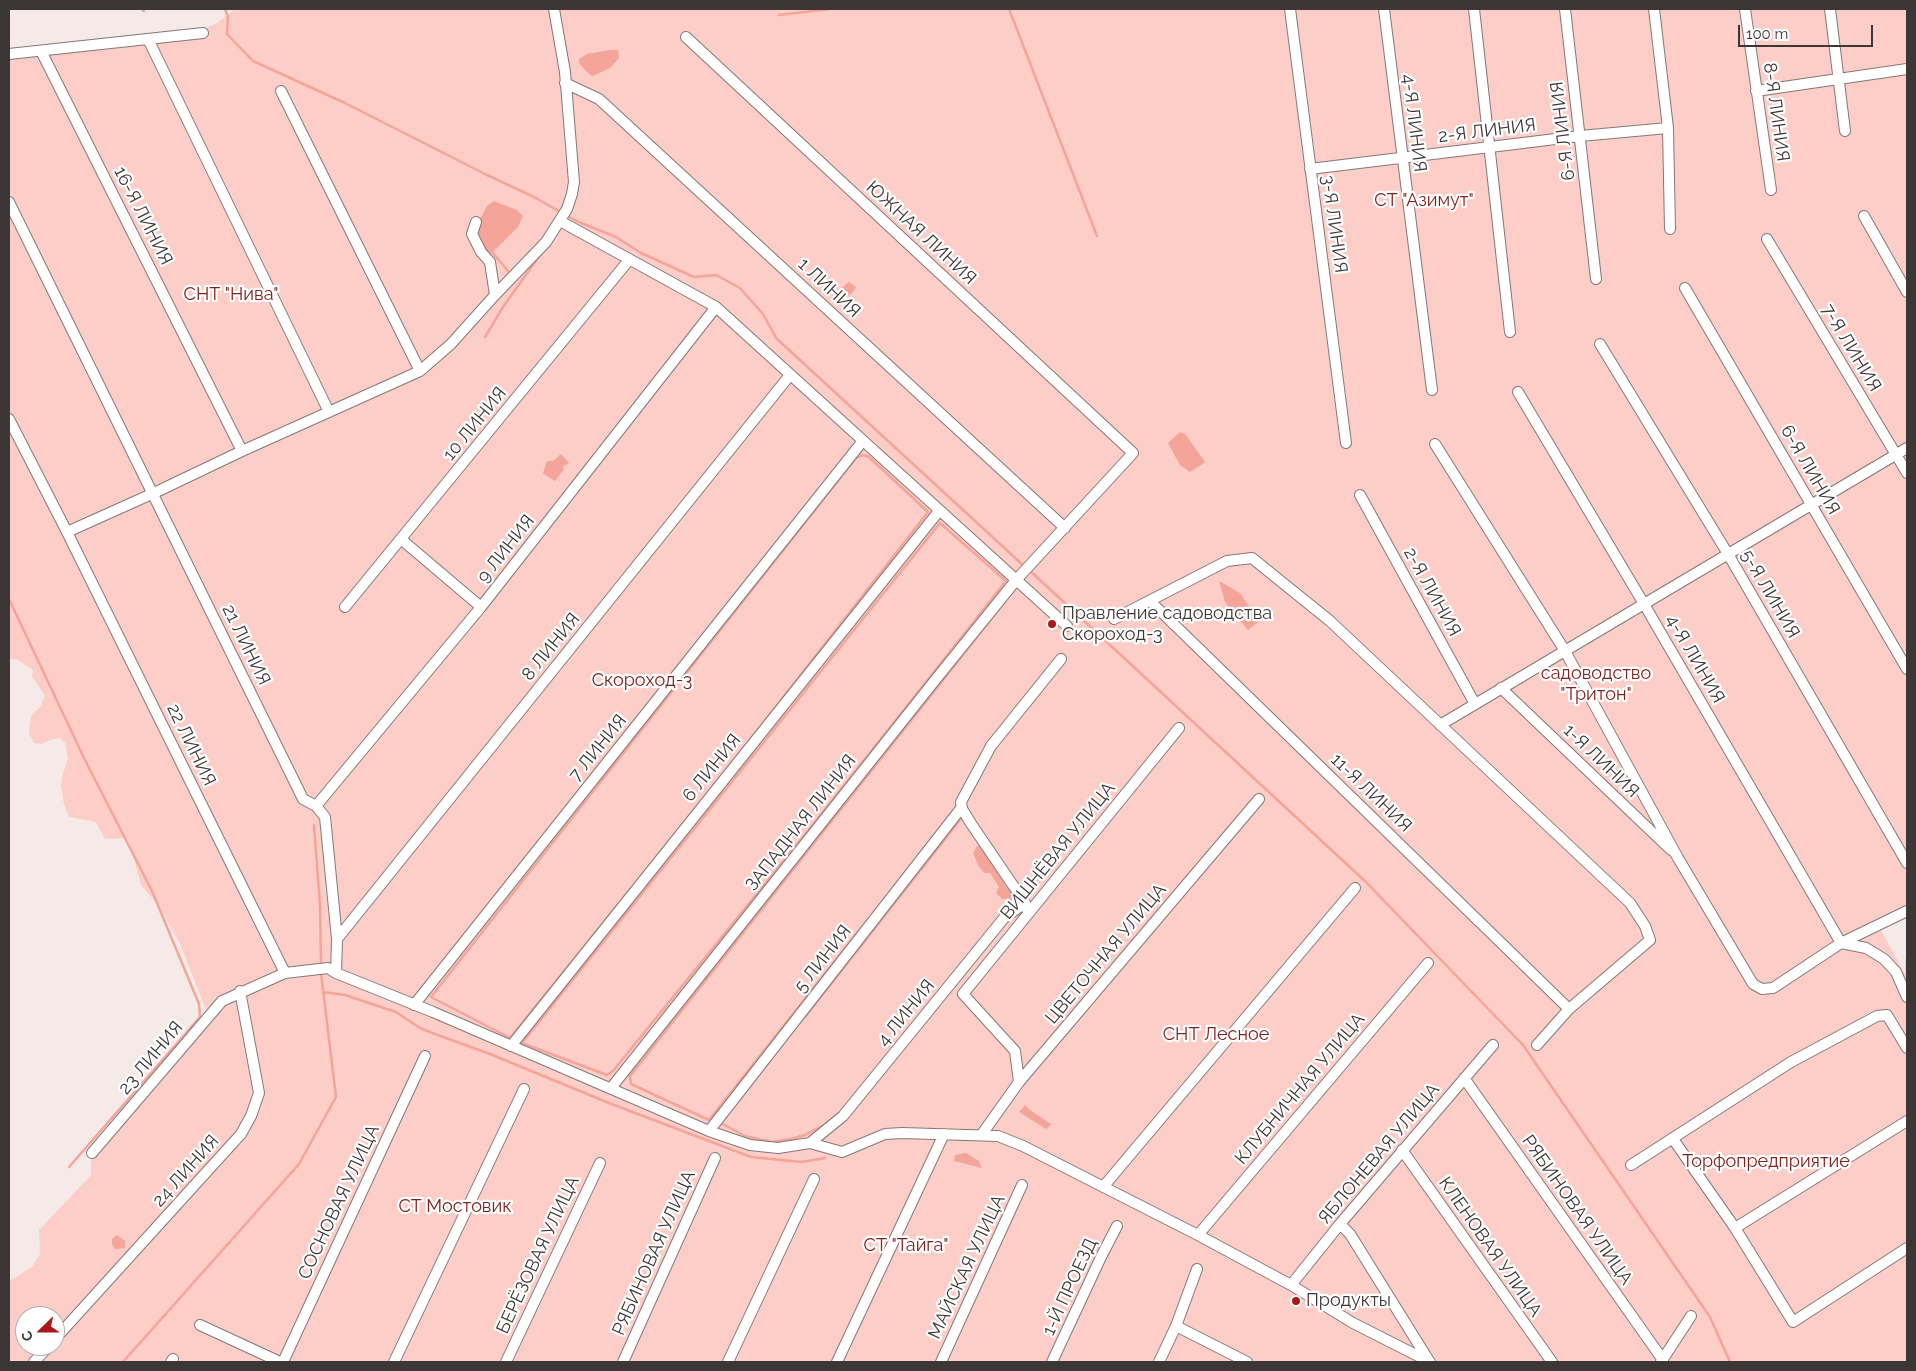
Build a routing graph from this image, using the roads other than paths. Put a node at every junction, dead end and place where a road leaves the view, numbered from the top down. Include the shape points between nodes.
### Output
1 (554, 9) edge
2 (1290, 9) edge
3 (1384, 9) edge
4 (1474, 9) edge
5 (1565, 9) edge
6 (1654, 9) edge
7 (1745, 9) edge
8 (1830, 9) edge
9 (203, 33) dead end
10 (686, 37) dead end
11 (148, 39) junction
12 (41, 51) junction
13 (9, 54) edge
14 (1907, 69) edge
15 (1840, 78) junction
16 (565, 83) junction
17 (281, 91) dead end
18 (1756, 91) junction
19 (1668, 128) junction
20 (1845, 131) dead end
21 (1580, 136) junction
22 (1489, 148) junction
23 (1402, 158) junction
24 (1310, 169) junction
25 (1771, 190) dead end
26 (9, 202) edge
27 (1864, 216) dead end
28 (563, 219) junction
29 (476, 222) dead end
30 (1670, 229) dead end
31 (1767, 239) dead end
32 (629, 260) junction
33 (1596, 279) dead end
34 (1685, 288) dead end
35 (1907, 292) edge
36 (495, 295) junction
37 (716, 306) junction
38 (1510, 332) dead end
39 (1600, 344) dead end
40 (420, 371) junction
41 (790, 375) junction
42 (1432, 390) dead end
43 (1518, 392) dead end
44 (330, 412) junction
45 (9, 419) edge
46 (862, 442) junction
47 (1346, 443) dead end
48 (1435, 444) dead end
49 (1907, 448) edge
50 (242, 451) junction
51 (1134, 453) joint
52 (1896, 454) junction
53 (1907, 473) edge
54 (154, 493) junction
55 (1360, 495) dead end
56 (1811, 504) junction
57 (939, 511) junction
58 (1065, 528) junction
59 (67, 532) junction
60 (402, 540) junction
61 (1728, 554) junction
62 (1024, 572) junction
63 (1150, 601) junction
64 (1644, 604) junction
65 (346, 607) dead end
66 (481, 607) junction
67 (1114, 619) dead end
68 (1067, 626) dead end
69 (1565, 650) junction
70 (1061, 659) dead end
71 (1907, 669) edge
72 (1501, 688) junction
73 (1475, 704) junction
74 (1440, 724) junction
75 (1179, 728) dead end
76 (1259, 799) dead end
77 (316, 806) junction
78 (962, 807) junction
79 (1678, 858) junction
80 (1907, 863) edge
81 (1355, 888) dead end
82 (1025, 903) junction
83 (1907, 910) edge
84 (1028, 914) junction
85 (337, 939) junction
86 (1841, 943) junction
87 (1428, 963) dead end
88 (285, 973) junction
89 (336, 973) junction
90 (240, 991) junction
91 (1907, 997) edge
92 (414, 1005) junction
93 (1569, 1009) junction
94 (1492, 1045) dead end
95 (1537, 1045) dead end
96 (511, 1046) junction
97 (1907, 1048) edge
98 (425, 1056) dead end
99 (1464, 1078) junction
100 (1019, 1082) junction
101 (611, 1088) junction
102 (524, 1089) dead end
103 (1907, 1121) edge
104 (709, 1131) junction
105 (944, 1134) junction
106 (982, 1134) junction
107 (1673, 1139) junction
108 (810, 1143) junction
109 (1402, 1150) junction
110 (92, 1153) dead end
111 (714, 1158) dead end
112 (600, 1163) dead end
113 (1631, 1165) dead end
114 (814, 1178) dead end
115 (1022, 1185) dead end
116 (1103, 1187) junction
117 (1340, 1224) junction
118 (1118, 1226) dead end
119 (1735, 1228) junction
120 (1198, 1235) junction
121 (1907, 1248) edge
122 (1197, 1269) dead end
123 (1291, 1285) junction
124 (1691, 1316) dead end
125 (200, 1325) dead end
126 (1176, 1326) junction
127 (65, 1328) edge
128 (1662, 1361) edge
129 (281, 1362) edge
130 (394, 1362) edge
131 (506, 1362) edge
132 (622, 1362) edge
133 (728, 1362) edge
134 (838, 1362) edge
135 (941, 1362) edge
136 (1052, 1362) edge
137 (1159, 1362) edge
138 (1247, 1362) edge
139 (1430, 1362) edge
140 (1552, 1362) edge

1 - 16 street
2 - 24 street, 3-Я ЛИНИЯ
3 - 23 street, 4-Я ЛИНИЯ
4 - 22 street
5 - 21 street, 6-Я ЛИНИЯ
6 - 19 street
7 - 18 street, 8-Я ЛИНИЯ
8 - 15 street
9 - 11 street
10 - 51 street, ЮЖНАЯ ЛИНИЯ
11 - 12 street
11 - 44 street
12 - 13 street
12 - 50 street, 16-Я ЛИНИЯ
14 - 15 street
15 - 18 street
15 - 20 street
16 - 28 street via 574,182
16 - 58 street, 1 ЛИНИЯ via 599,99
17 - 40 street
18 - 25 street, 8-Я ЛИНИЯ
19 - 21 street, 2-Я ЛИНИЯ
19 - 30 street
21 - 22 street, 2-Я ЛИНИЯ
21 - 33 street, 6-Я ЛИНИЯ
22 - 23 street, 2-Я ЛИНИЯ
22 - 38 street
23 - 24 street, 2-Я ЛИНИЯ
23 - 42 street, 4-Я ЛИНИЯ
24 - 47 street, 3-Я ЛИНИЯ
26 - 54 street, 21 ЛИНИЯ
27 - 35 street
28 - 32 street
28 - 36 street via 546,242
29 - 36 street via 472,234 490,262
31 - 52 street, 7-Я ЛИНИЯ
32 - 37 street
32 - 60 street, 10 ЛИНИЯ
34 - 56 street, 6-Я ЛИНИЯ
36 - 40 street via 451,344
37 - 41 street
37 - 66 street, 9 ЛИНИЯ
39 - 61 street, 5-Я ЛИНИЯ
40 - 44 street
41 - 46 street
41 - 85 street, 8 ЛИНИЯ
43 - 64 street, 4-Я ЛИНИЯ
44 - 50 street
45 - 59 street, 22 ЛИНИЯ
46 - 57 street
46 - 92 street, 7 ЛИНИЯ
48 - 69 street
49 - 52 street
50 - 54 street
51 - 58 street, ЗАПАДНАЯ ЛИНИЯ
52 - 53 street, 7-Я ЛИНИЯ
52 - 56 street
54 - 59 street
54 - 77 street, 21 ЛИНИЯ via 303,799
55 - 73 street, 2-Я ЛИНИЯ
56 - 61 street
56 - 71 street, 6-Я ЛИНИЯ
57 - 62 street
57 - 96 street, 6 ЛИНИЯ
58 - 62 street, ЗАПАДНАЯ ЛИНИЯ
59 - 88 street, 22 ЛИНИЯ
60 - 65 street, 10 ЛИНИЯ
60 - 66 street
61 - 64 street
61 - 80 street, 5-Я ЛИНИЯ
62 - 68 street
62 - 101 street, ЗАПАДНАЯ ЛИНИЯ
63 - 67 street
63 - 74 street via 1227,561 1252,558 1330,621
63 - 93 street, 11-Я ЛИНИЯ
64 - 69 street
64 - 86 street, 4-Я ЛИНИЯ
66 - 77 street, 9 ЛИНИЯ
69 - 72 street
69 - 79 street
70 - 78 street, 5 ЛИНИЯ via 991,746 961,802
72 - 73 street
72 - 79 street, 1-Я ЛИНИЯ
73 - 74 street
74 - 93 street via 1630,903 1645,926 1650,940
75 - 84 street, ВИШНЁВАЯ УЛИЦА
76 - 100 street, ЦВЕТОЧНАЯ УЛИЦА
77 - 85 street via 325,816
78 - 82 street
78 - 104 street, 5 ЛИНИЯ
79 - 86 street via 1757,987 1773,988
81 - 116 street
82 - 84 street
82 - 108 street, 4 ЛИНИЯ via 1004,918 843,1116
83 - 86 street
84 - 100 street, ВИШНЁВАЯ УЛИЦА via 963,994 1015,1051
85 - 89 street
86 - 91 street via 1866,948 1884,959 1896,972
87 - 120 street, КЛУБНИЧНАЯ УЛИЦА
88 - 89 street, 23 ЛИНИЯ via 328,968
88 - 90 street, 23 ЛИНИЯ
89 - 92 street, 23 ЛИНИЯ
90 - 110 street, 23 ЛИНИЯ via 222,1000
90 - 127 street, 24 ЛИНИЯ via 259,1093 251,1116 241,1134
92 - 96 street, 23 ЛИНИЯ
93 - 95 street
94 - 99 street, ЯБЛОНЕВАЯ УЛИЦА
96 - 101 street, 23 ЛИНИЯ
97 - 107 street via 1887,1014 1877,1016 1791,1062
98 - 129 street, СОСНОВАЯ УЛИЦА
99 - 109 street, ЯБЛОНЕВАЯ УЛИЦА
99 - 128 street, РЯБИНОВАЯ УЛИЦА
100 - 106 street, ЦВЕТОЧНАЯ УЛИЦА
101 - 104 street, 23 ЛИНИЯ
102 - 130 street
103 - 119 street
104 - 108 street, 23 ЛИНИЯ via 750,1145 778,1148
105 - 106 street
105 - 108 street via 885,1134 842,1152
105 - 134 street
106 - 116 street via 998,1136 1023,1146
107 - 113 street
107 - 119 street
109 - 117 street, ЯБЛОНЕВАЯ УЛИЦА
109 - 140 street, КЛЕНОВАЯ УЛИЦА
111 - 132 street, РЯБИНОВАЯ УЛИЦА
112 - 131 street, БЕРЁЗОВАЯ УЛИЦА
114 - 133 street
115 - 135 street, МАЙСКАЯ УЛИЦА
116 - 120 street
117 - 123 street, ЯБЛОНЕВАЯ УЛИЦА
117 - 139 street via 1350,1234
118 - 136 street, 1-Й ПРОЕЗД
119 - 121 street via 1794,1322
120 - 123 street
122 - 126 street
123 - 139 street via 1354,1323
124 - 128 street
125 - 129 street
126 - 137 street
126 - 138 street

